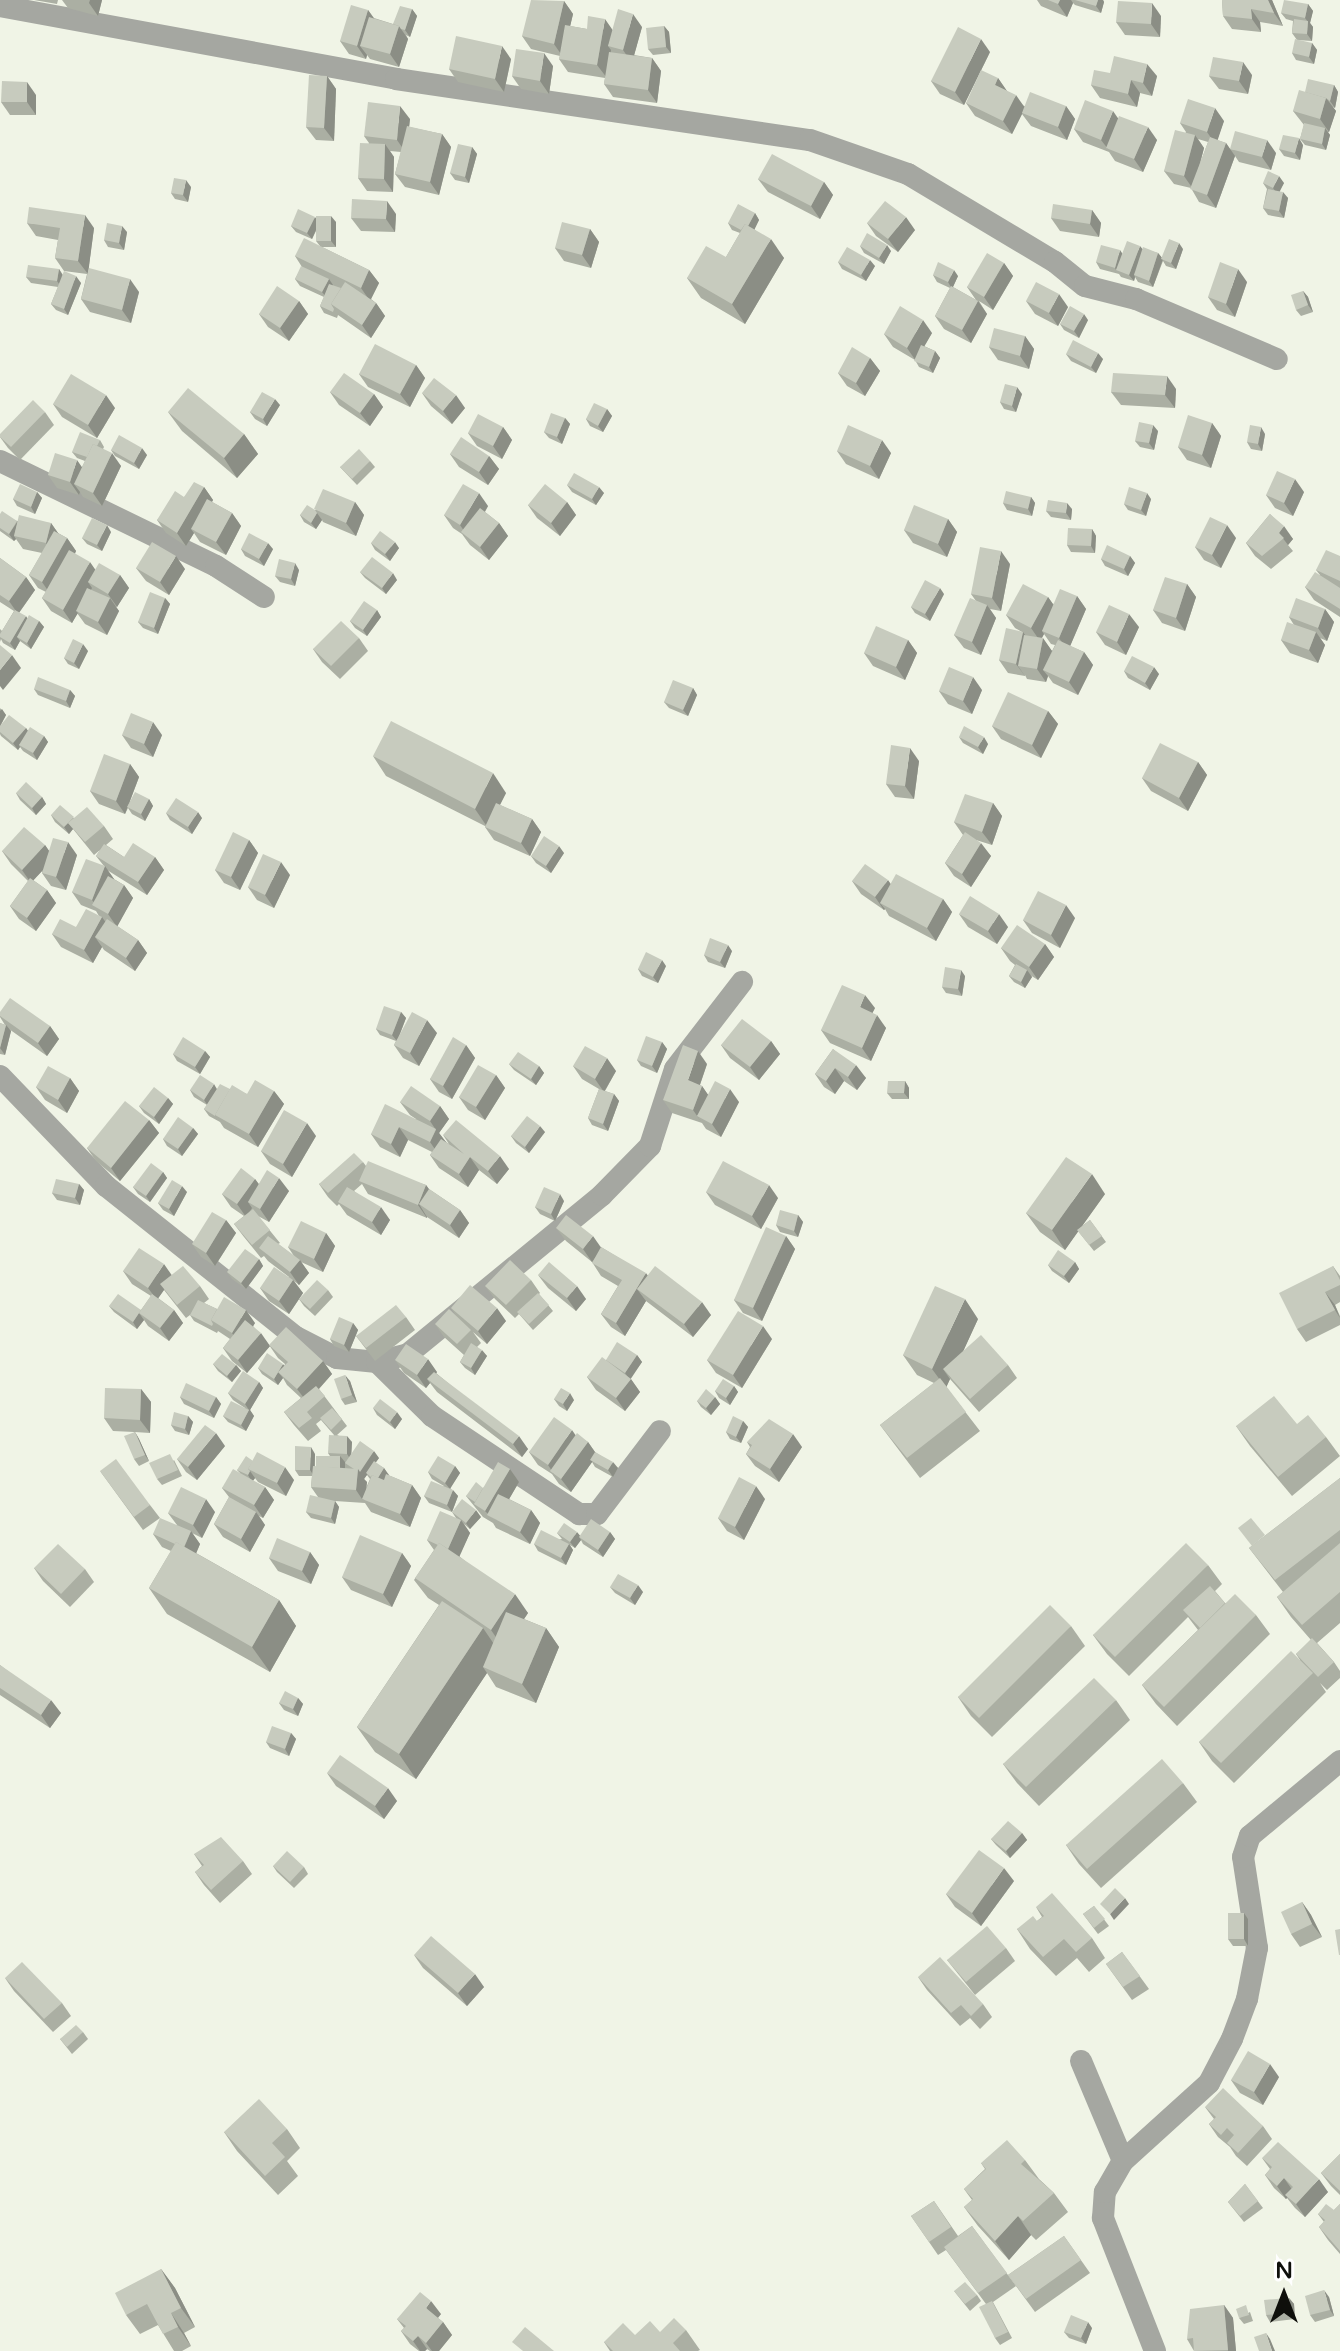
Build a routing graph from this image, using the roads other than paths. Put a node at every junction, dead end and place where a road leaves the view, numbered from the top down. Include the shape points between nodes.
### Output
1 (0, 6) edge
2 (1277, 359) dead end
3 (0, 461) edge
4 (264, 597) dead end
5 (742, 982) dead end
6 (0, 1076) edge
7 (377, 1362) junction
8 (660, 1431) dead end
9 (1340, 1761) edge
10 (1081, 2061) dead end
11 (1123, 2161) junction
12 (1155, 2351) edge

1 - 2 street via 396,79 810,140 908,174 1043,254 1085,286 1136,299
3 - 4 street via 216,566
5 - 7 street via 675,1069 650,1146 602,1195 408,1354
6 - 7 street via 106,1186 296,1337 337,1358
7 - 8 street via 432,1416 579,1514 597,1514
9 - 11 street via 1250,1836 1243,1857 1257,1948 1247,1999 1209,2083
10 - 11 street
11 - 12 street via 1105,2192 1103,2218

